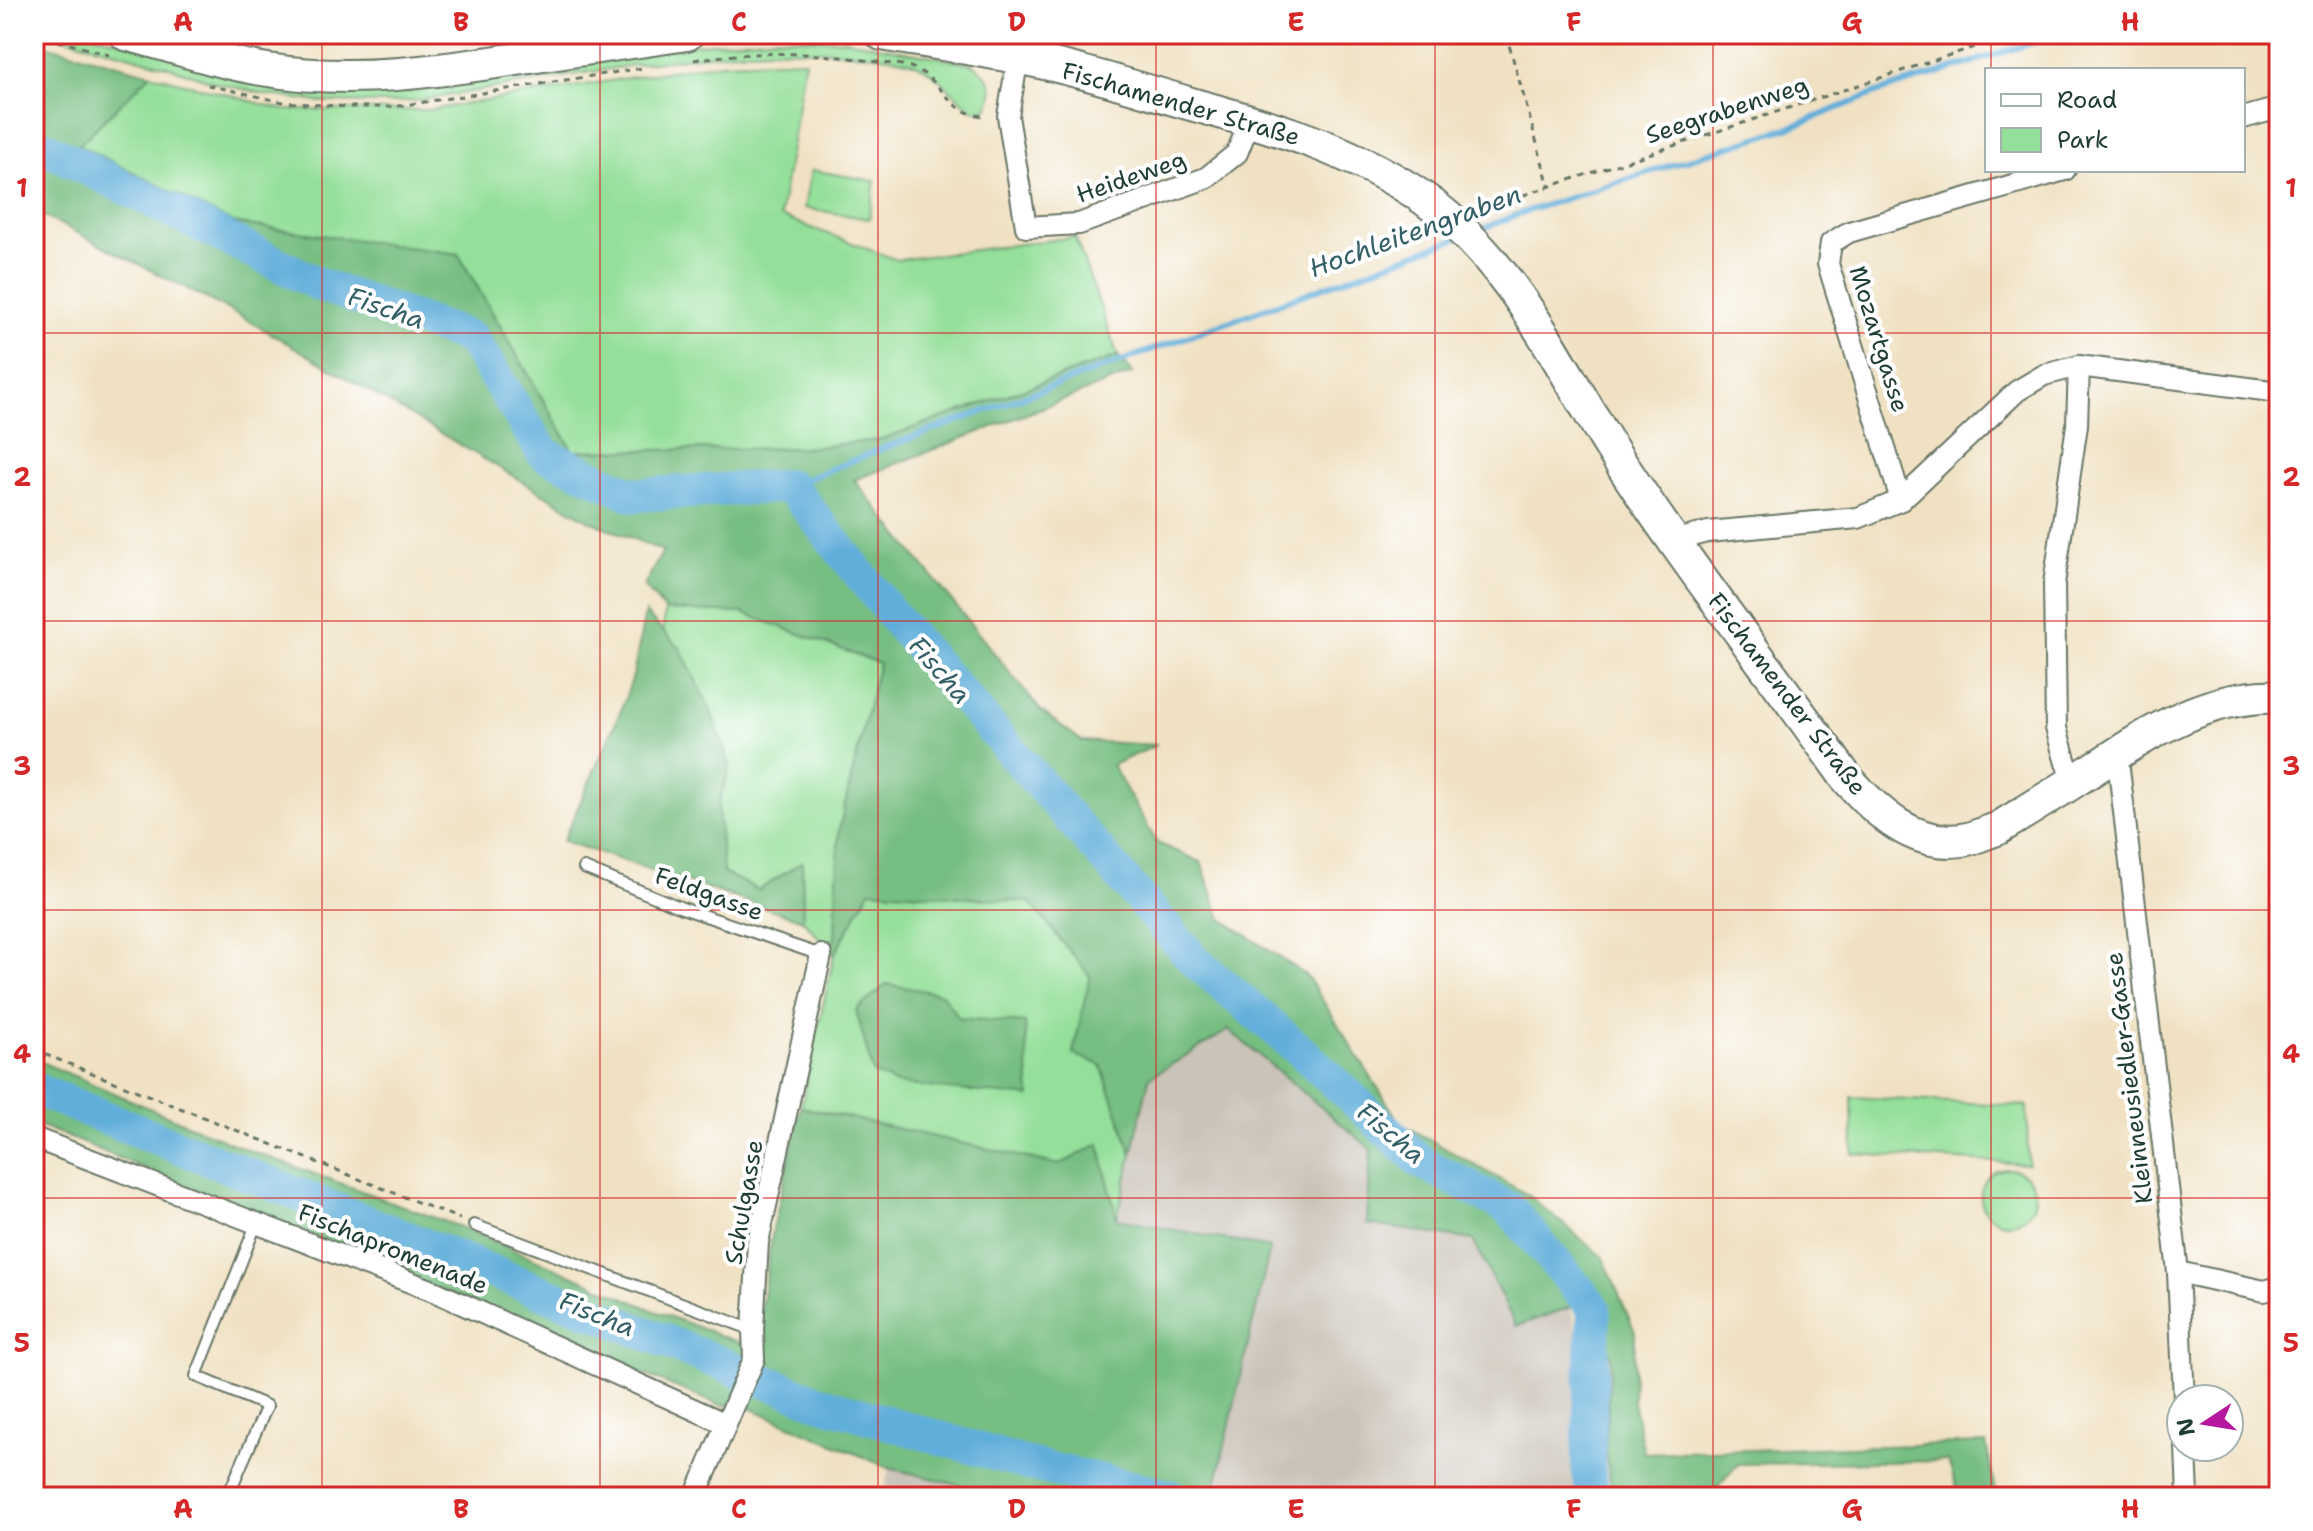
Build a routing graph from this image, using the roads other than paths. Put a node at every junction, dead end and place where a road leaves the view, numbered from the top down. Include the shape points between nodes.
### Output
1 (687, 34) edge
2 (882, 34) edge
3 (135, 35) edge
4 (1018, 57) junction
5 (2279, 108) edge
6 (2245, 117) edge
7 (1250, 120) junction
8 (2058, 172) edge
9 (2079, 366) junction
10 (2279, 392) edge
11 (1901, 500) junction
12 (1673, 541) junction
13 (2279, 697) edge
14 (2117, 752) junction
15 (2075, 781) junction
16 (584, 868) dead end
17 (821, 955) joint
18 (34, 1138) edge
19 (257, 1222) junction
20 (474, 1225) road end
21 (2178, 1272) junction
22 (2279, 1287) edge
23 (753, 1330) junction
24 (2183, 1383) edge
25 (726, 1424) junction
26 (2187, 1463) edge
27 (229, 1493) dead end
28 (695, 1497) edge
29 (2188, 1497) edge

1 - 3 main road via 460,68 327,76 268,70
2 - 4 main road, Fischamender Straße
4 - 7 main road, Fischamender Straße
4 - 7 street, Heideweg via 1008,116 1026,227 1079,224 1206,178 1237,153
5 - 6 street
7 - 12 main road, Fischamender Straße via 1371,167 1425,199 1463,232 1529,310
8 - 11 street, Mozartgasse via 1849,232 1831,243 1828,264
9 - 10 street
9 - 11 street via 2044,375 2017,391
9 - 15 street via 2077,425 2054,584 2056,728
11 - 12 street via 1858,518 1708,532
12 - 15 main road, Fischamender Straße via 1845,776 1871,807 1902,830 1965,840 1997,829
13 - 14 main road, Fischamender Straße via 2212,706 2169,721
14 - 15 main road, Fischamender Straße
14 - 21 street, Kleinneusiedler-Gasse
16 - 17 lane, Feldgasse
17 - 23 street, Schulgasse via 758,1242
18 - 19 street, Fischapromenade
19 - 25 street, Fischapromenade via 436,1292
19 - 27 lane via 196,1376 267,1406
20 - 23 lane
21 - 22 street via 2264,1291
21 - 24 street, Kleinneusiedler-Gasse
23 - 25 street, Schulgasse via 754,1359
25 - 28 street, Schulgasse
26 - 29 street

